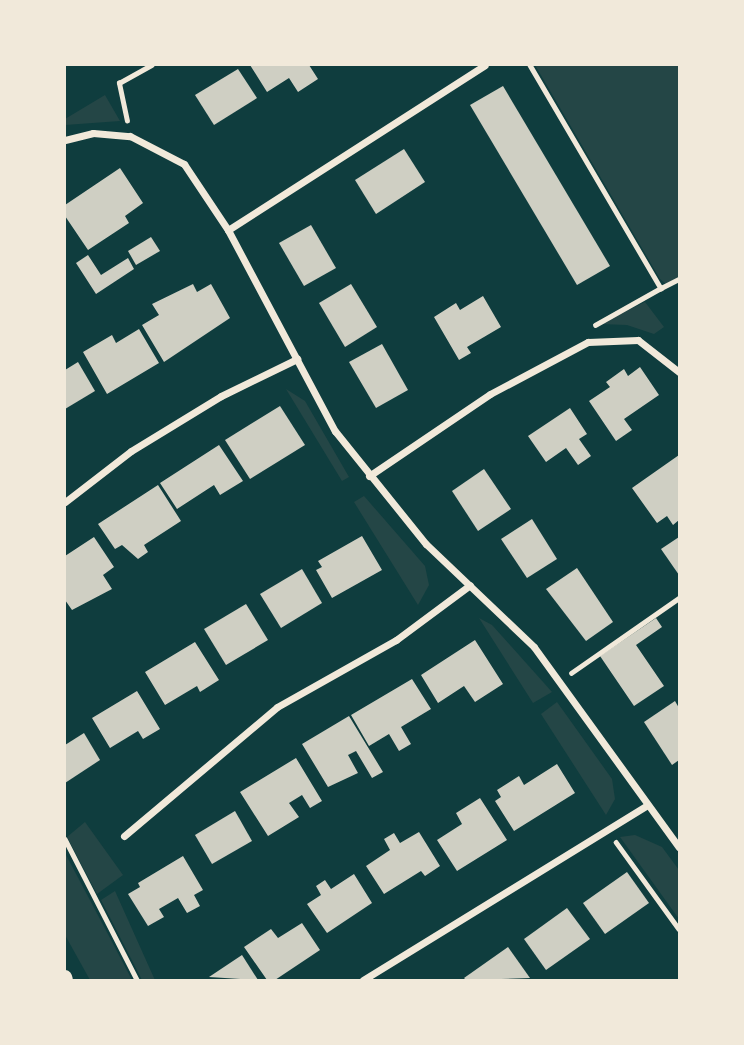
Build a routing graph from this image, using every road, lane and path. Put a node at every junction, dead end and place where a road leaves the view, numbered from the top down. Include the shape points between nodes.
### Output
1 (151, 65) edge
2 (485, 65) edge
3 (530, 65) edge
4 (130, 136) junction
5 (65, 140) edge
6 (228, 230) junction
7 (679, 279) edge
8 (661, 288) junction
9 (588, 342) junction
10 (297, 359) junction
11 (679, 372) edge
12 (369, 476) junction
13 (65, 502) edge
14 (470, 585) junction
15 (679, 597) edge
16 (562, 680) junction
17 (648, 805) junction
18 (609, 832) junction
19 (124, 836) dead end
20 (65, 839) edge
21 (679, 847) edge
22 (679, 929) edge
23 (137, 980) edge
24 (363, 980) edge

1 - 4 path via 119,83
2 - 6 street
3 - 8 path
4 - 5 street via 93,133
4 - 6 street via 184,164
6 - 10 street
7 - 8 path
8 - 9 path via 597,321
9 - 11 street via 638,340
9 - 12 street via 490,394
10 - 12 street via 335,431
10 - 13 street via 221,396 153,437
12 - 14 street via 426,544
14 - 16 street
14 - 19 street via 396,640 277,707
15 - 16 path
16 - 17 street
17 - 18 street
17 - 21 street
18 - 22 path
18 - 24 street
20 - 23 path

